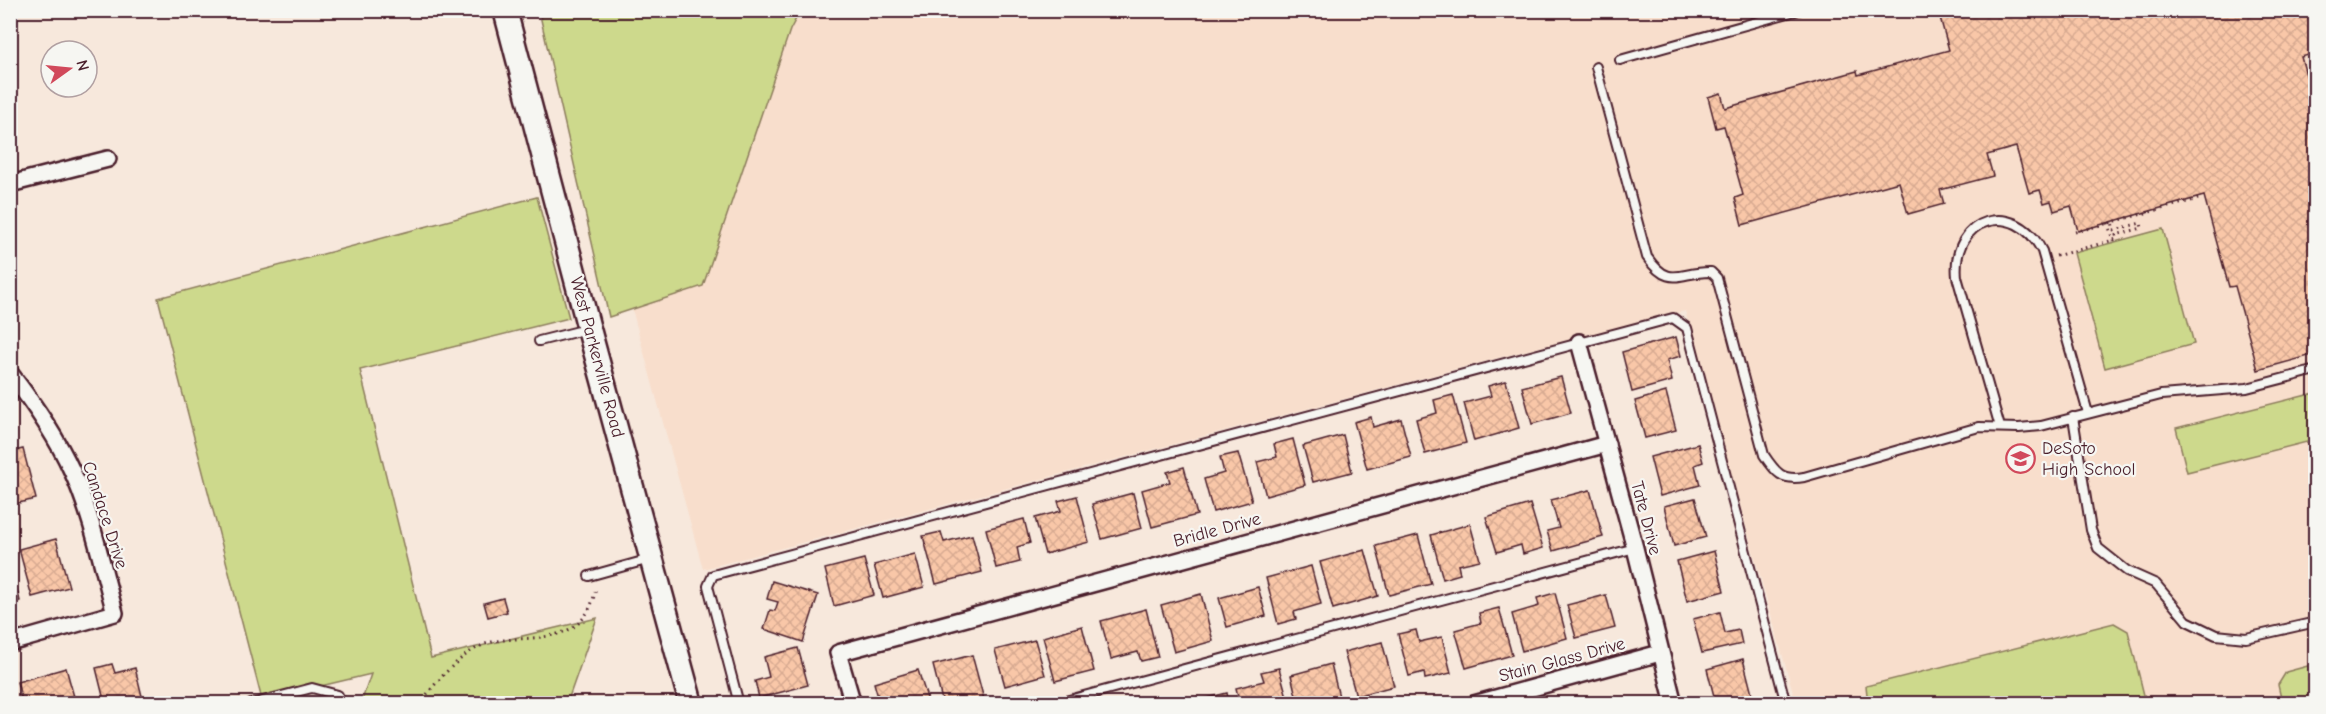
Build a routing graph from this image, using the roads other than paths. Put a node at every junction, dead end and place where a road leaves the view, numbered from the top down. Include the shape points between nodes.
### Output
1 (506, 10) edge
2 (1799, 10) edge
3 (1620, 60) dead end
4 (1596, 67) dead end
5 (108, 159) dead end
6 (10, 184) edge
7 (589, 329) junction
8 (539, 341) dead end
9 (1579, 342) junction
10 (2316, 370) edge
11 (10, 373) edge
12 (2088, 412) junction
13 (2073, 417) junction
14 (2000, 427) junction
15 (1606, 444) junction
16 (1635, 548) junction
17 (651, 559) junction
18 (589, 576) dead end
19 (2316, 622) edge
20 (10, 643) edge
21 (1660, 653) junction
22 (251, 704) edge
23 (341, 704) edge
24 (691, 704) edge
25 (739, 704) edge
26 (853, 704) edge
27 (1054, 704) edge
28 (1474, 704) edge
29 (1674, 704) edge
30 (1786, 704) edge

1 - 7 main road, West Parkerville Road
2 - 3 lane
4 - 14 lane via 1647,257 1656,270 1667,276 1679,278 1711,272 1717,278 1764,455 1775,470 1791,479 1804,477 1957,432
5 - 6 street
7 - 8 lane
7 - 17 main road, West Parkerville Road
9 - 15 street, Tate Drive
9 - 25 lane via 713,575 708,586
9 - 30 lane via 1673,318 1687,328
10 - 12 lane via 2247,388 2161,395
11 - 20 street, Candace Drive via 51,431 72,471 89,516 115,613
12 - 13 lane
12 - 14 lane via 2043,251 2024,227 1995,220 1968,233 1955,261
13 - 14 lane via 2041,426
13 - 19 lane via 2091,530 2098,548 2127,572 2156,584 2187,621 2216,635 2246,638
15 - 16 street, Tate Drive
15 - 26 street, Bridle Drive via 838,653
16 - 21 street, Tate Drive
16 - 27 lane
17 - 18 lane
17 - 24 main road, West Parkerville Road
21 - 28 street, Stain Glass Drive
21 - 29 street, Tate Drive
22 - 23 lane via 312,688 338,695

